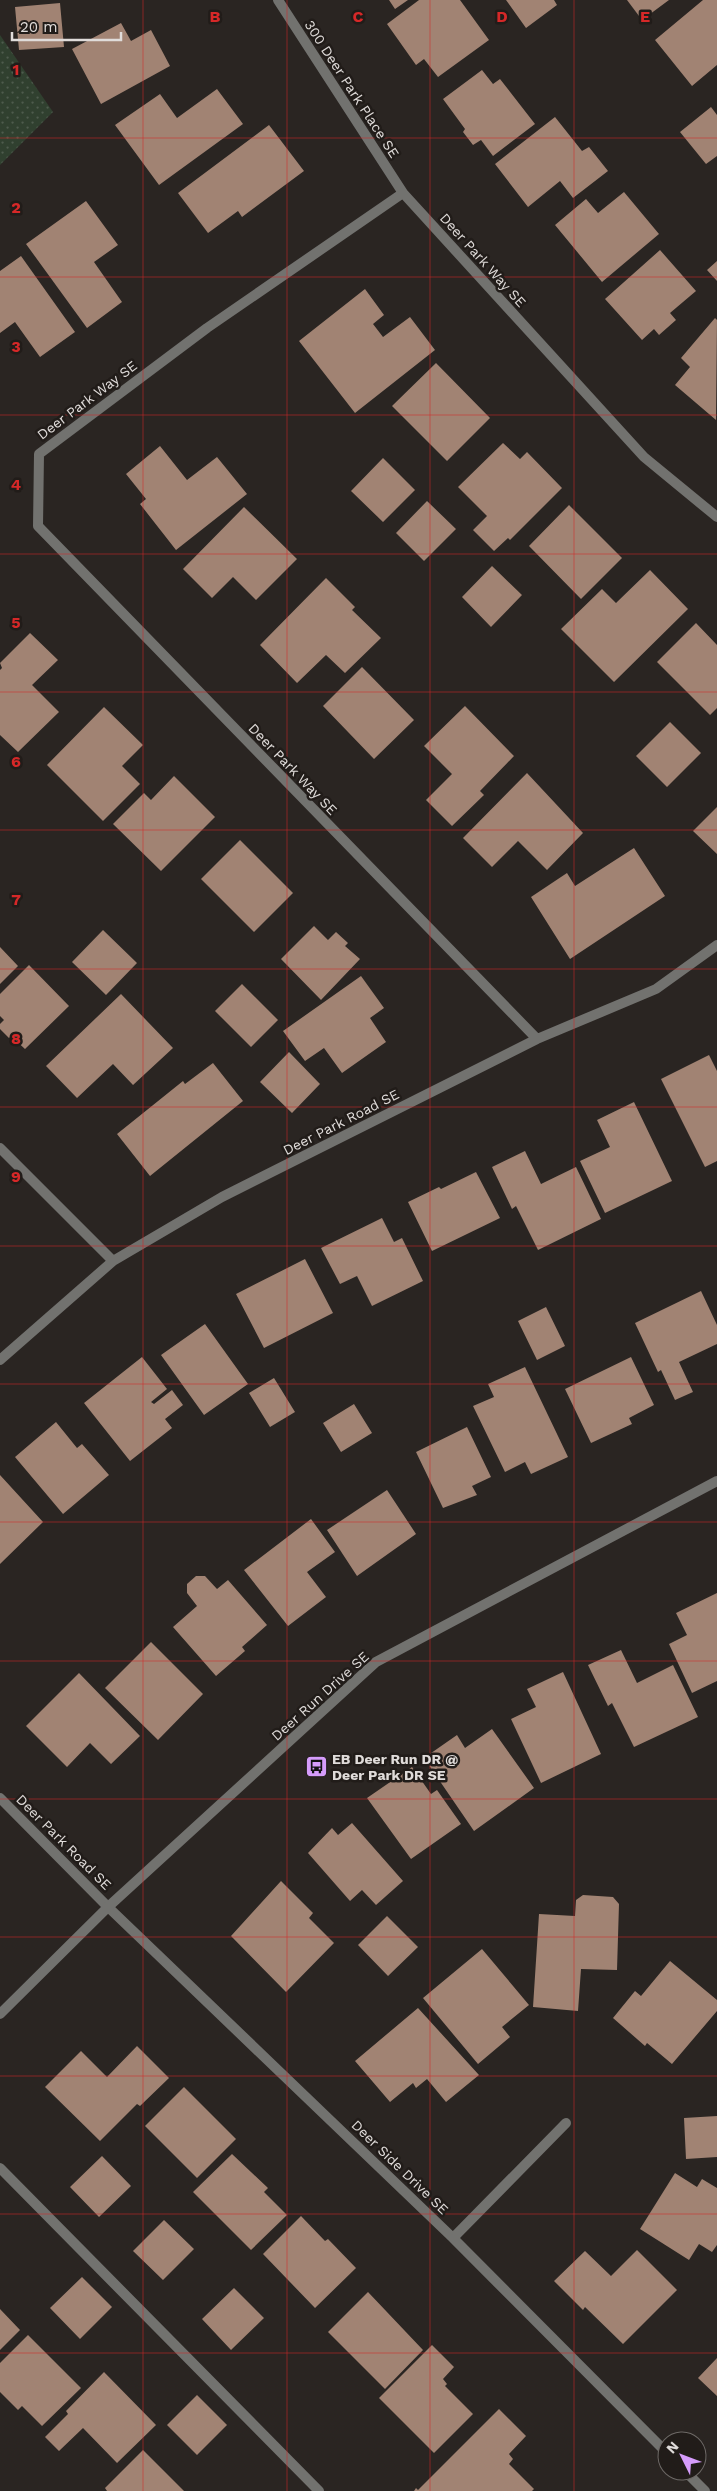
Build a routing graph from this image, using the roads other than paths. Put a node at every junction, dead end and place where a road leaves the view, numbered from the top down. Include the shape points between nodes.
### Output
1 (278, 0) edge
2 (403, 194) junction
3 (717, 517) edge
4 (717, 945) edge
5 (537, 1038) junction
6 (0, 1148) edge
7 (113, 1261) junction
8 (0, 1360) edge
9 (717, 1480) edge
10 (0, 1798) edge
11 (108, 1907) junction
12 (0, 2014) edge
13 (566, 2123) dead end
14 (0, 2168) edge
15 (453, 2238) junction
16 (657, 2443) edge
17 (695, 2481) edge
18 (319, 2491) edge
19 (705, 2491) edge

1 - 2 street, 300 Deer Park Place SE
2 - 3 street, Deer Park Way SE via 644,457
2 - 5 street, Deer Park Way SE via 208,328 39,454 38,526
4 - 5 street, Deer Park Road SE via 656,989
5 - 7 street, Deer Park Road SE via 222,1197
6 - 7 street
7 - 8 street, Deer Park Road SE
9 - 11 street, Deer Run Drive SE via 376,1662
10 - 11 street, Deer Park Road SE
11 - 12 street, Deer Run Drive SE
11 - 15 street, Deer Side Drive SE
13 - 15 street
14 - 18 street
15 - 16 street, Deer Side Drive SE
17 - 19 street

